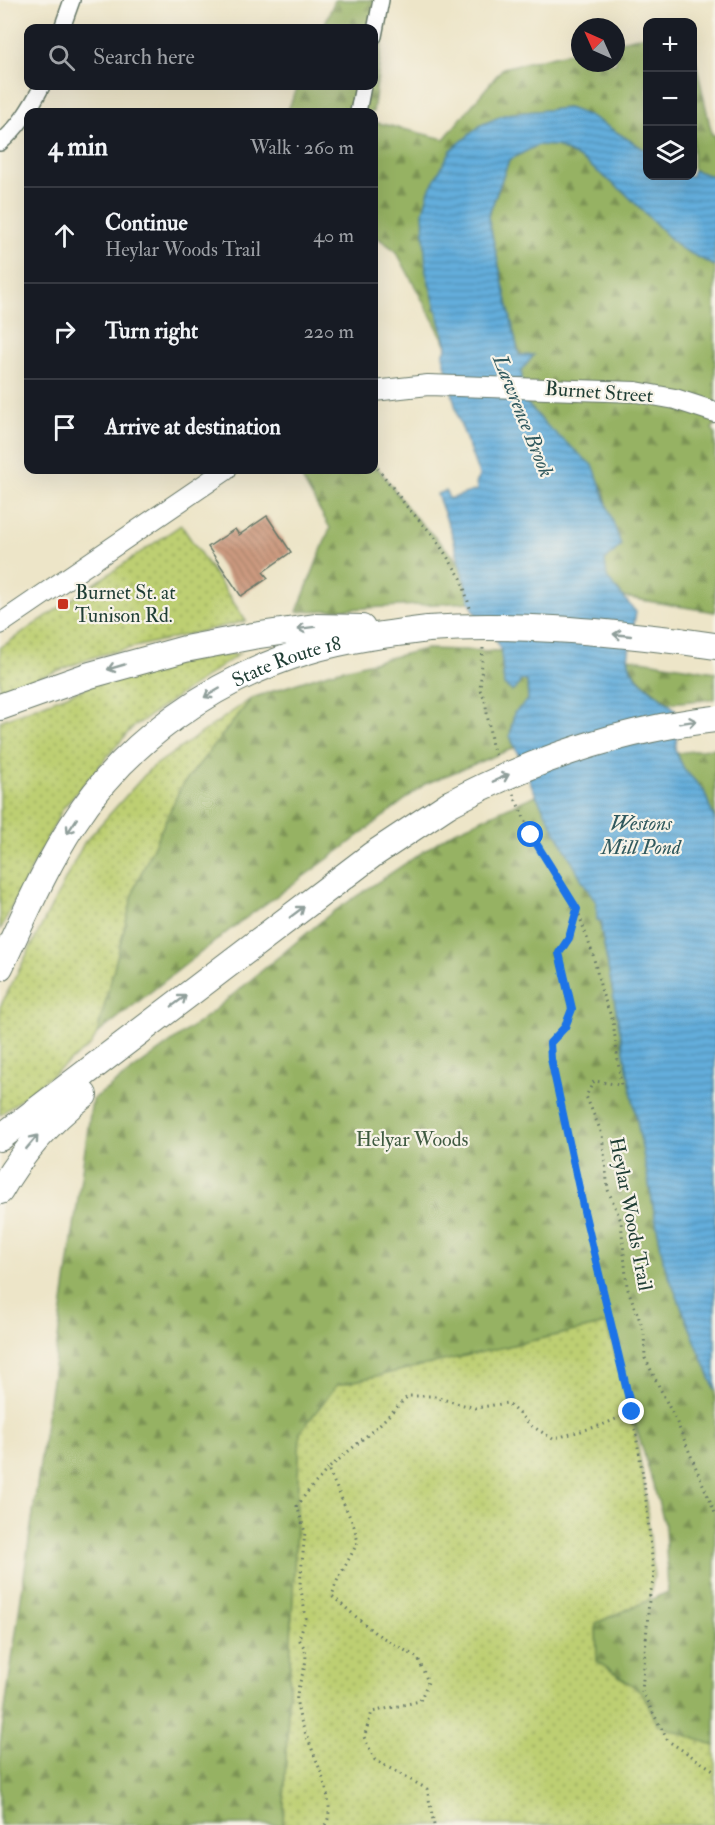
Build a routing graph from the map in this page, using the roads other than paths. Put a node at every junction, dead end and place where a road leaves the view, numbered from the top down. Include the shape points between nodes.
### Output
1 (72, 0) edge
2 (381, 0) edge
3 (63, 24) edge
4 (376, 24) edge
5 (40, 90) edge
6 (362, 90) edge
7 (31, 108) edge
8 (359, 108) edge
9 (24, 117) edge
10 (0, 143) edge
11 (378, 390) edge
12 (715, 412) edge
13 (220, 474) edge
14 (0, 624) edge
15 (428, 629) junction
16 (715, 646) edge
17 (0, 707) edge
18 (715, 719) edge
19 (0, 967) edge
20 (132, 1037) junction
21 (0, 1138) edge
22 (0, 1191) edge

1 - 3 street
2 - 4 street
5 - 7 street
6 - 8 street
9 - 10 street
11 - 12 street, Burnet Street via 446,385 636,392
13 - 14 street
16 -> 15 highway, State Route 18, bridge via 554,629
15 -> 17 highway via 315,627 253,636 118,666
15 -> 19 highway, State Route 18 via 358,639 289,657 228,684 171,720 109,777 73,823
20 -> 18 highway, bridge via 372,855 449,804 569,751 637,732
20 - 21 highway
22 -> 20 highway via 39,1135 92,1089

